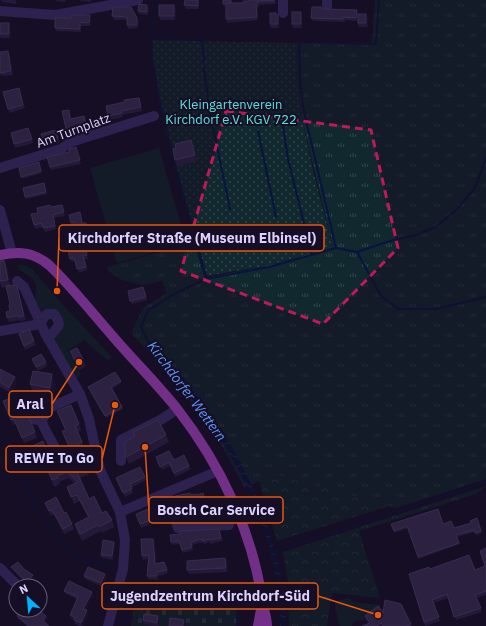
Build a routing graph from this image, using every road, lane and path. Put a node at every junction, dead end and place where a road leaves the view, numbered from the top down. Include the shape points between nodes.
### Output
1 (138, 0) edge
2 (283, 0) edge
3 (0, 11) edge
4 (283, 13) dead end
5 (154, 116) dead end
6 (0, 168) edge
7 (0, 210) edge
8 (12, 253) junction
9 (0, 255) edge
10 (17, 281) dead end
11 (41, 324) junction
12 (0, 330) edge
13 (48, 339) junction
14 (80, 394) junction
15 (177, 409) junction
16 (59, 456) dead end
17 (121, 461) dead end
18 (218, 471) junction
19 (166, 493) junction
20 (120, 512) junction
21 (229, 524) dead end
22 (0, 568) edge
23 (10, 578) edge
24 (262, 602) junction
25 (108, 626) edge
26 (258, 626) edge
27 (267, 626) edge

1 - 3 street via 55,15
2 - 4 street
5 - 6 street, Am Turnplatz
7 - 8 street
8 - 9 main road
8 - 15 main road via 35,256 54,270
10 - 11 street via 24,287
11 - 12 street
11 - 13 street
11 - 13 street via 48,314 57,317 58,325
13 - 14 street
14 - 16 street via 45,410 41,406 31,410 31,416 38,421 41,420
14 - 20 street via 89,419 100,470
15 - 17 street via 120,440
15 - 18 main road
18 - 19 street
18 - 24 main road via 247,540 257,571
19 - 20 street
19 - 21 street via 178,528
20 - 25 street via 125,540 123,569
22 - 23 street
24 - 26 main road
24 - 27 main road

